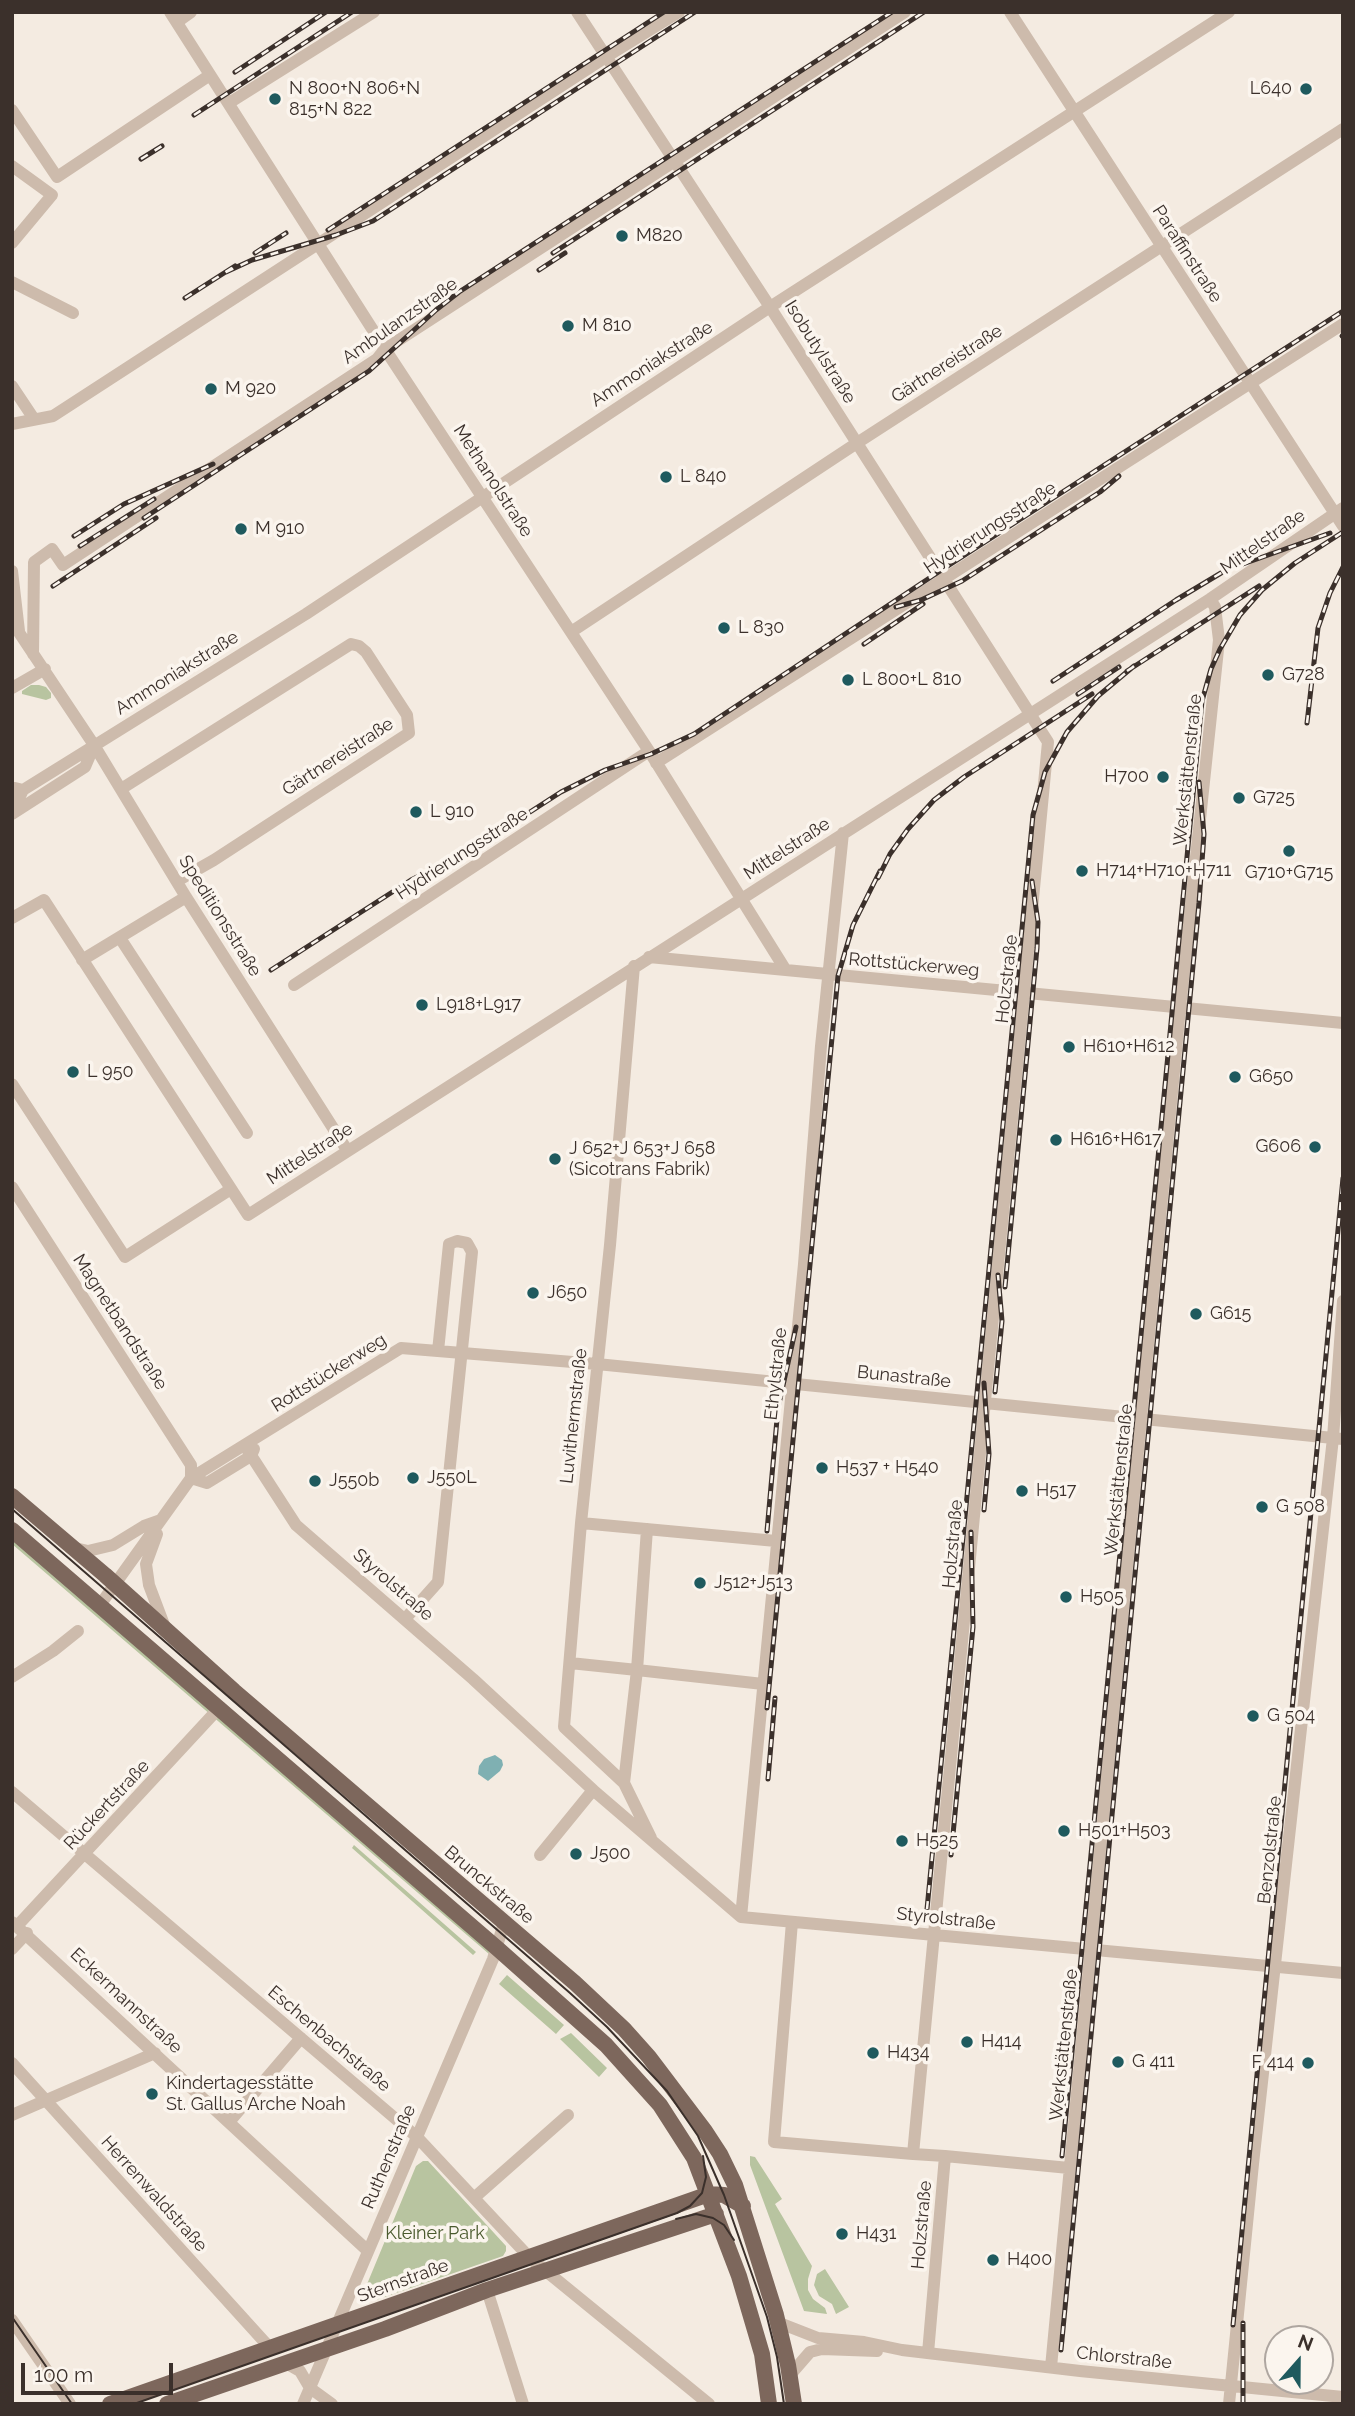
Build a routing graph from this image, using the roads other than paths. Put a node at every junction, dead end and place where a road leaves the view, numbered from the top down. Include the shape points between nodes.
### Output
1 (191, 12) edge
2 (374, 12) edge
3 (577, 12) edge
4 (679, 12) edge
5 (905, 12) edge
6 (1010, 12) edge
7 (1229, 12) edge
8 (173, 17) edge
9 (606, 57) junction
10 (210, 75) junction
11 (229, 103) junction
12 (12, 110) edge
13 (1075, 112) junction
14 (1343, 129) edge
15 (674, 162) junction
16 (12, 166) edge
17 (12, 243) edge
18 (319, 244) junction
19 (1161, 246) junction
20 (12, 282) edge
21 (770, 307) junction
22 (73, 313) dead end
23 (1343, 324) edge
24 (385, 349) junction
25 (1250, 384) junction
26 (12, 386) edge
27 (34, 419) junction
28 (12, 424) edge
29 (857, 443) junction
30 (482, 497) junction
31 (1339, 511) edge
32 (1343, 526) edge
33 (12, 571) edge
34 (944, 578) junction
35 (1210, 599) junction
36 (16, 626) edge
37 (571, 632) junction
38 (33, 654) junction
39 (45, 669) junction
40 (12, 688) edge
41 (1029, 713) junction
42 (94, 745) junction
43 (652, 757) junction
44 (121, 789) junction
45 (17, 794) edge
46 (36, 799) junction
47 (12, 814) edge
48 (843, 834) junction
49 (177, 881) junction
50 (186, 897) junction
51 (742, 900) junction
52 (12, 918) edge
53 (120, 938) junction
54 (649, 957) junction
55 (82, 960) junction
56 (635, 966) junction
57 (785, 969) junction
58 (830, 975) junction
59 (294, 985) dead end
60 (1022, 993) junction
61 (1180, 1008) junction
62 (1343, 1023) edge
63 (12, 1084) edge
64 (247, 1133) dead end
65 (347, 1150) junction
66 (12, 1187) edge
67 (230, 1189) junction
68 (1343, 1301) edge
69 (438, 1351) junction
70 (461, 1353) junction
71 (597, 1364) junction
72 (792, 1384) junction
73 (983, 1403) junction
74 (1142, 1419) junction
75 (1338, 1438) edge
76 (248, 1451) junction
77 (191, 1478) junction
78 (12, 1496) edge
79 (162, 1520) junction
80 (581, 1523) junction
81 (12, 1530) edge
82 (647, 1530) junction
83 (776, 1541) junction
84 (72, 1547) junction
85 (115, 1584) junction
86 (100, 1605) junction
87 (405, 1619) junction
88 (78, 1631) dead end
89 (167, 1632) junction
90 (570, 1663) junction
91 (637, 1670) junction
92 (12, 1677) edge
93 (763, 1684) junction
94 (220, 1707) junction
95 (624, 1783) junction
96 (593, 1790) junction
97 (12, 1792) edge
98 (651, 1838) junction
99 (85, 1854) junction
100 (540, 1855) dead end
101 (741, 1917) junction
102 (792, 1922) junction
103 (504, 1923) junction
104 (19, 1927) edge
105 (933, 1936) junction
106 (12, 1949) edge
107 (498, 1949) junction
108 (1091, 1949) junction
109 (1275, 1967) junction
110 (1343, 1973) edge
111 (301, 2038) junction
112 (155, 2053) junction
113 (12, 2063) edge
114 (45, 2101) junction
115 (12, 2115) edge
116 (568, 2115) dead end
117 (229, 2122) junction
118 (416, 2137) junction
119 (913, 2154) junction
120 (945, 2156) junction
121 (1069, 2168) junction
122 (709, 2194) junction
123 (475, 2197) junction
124 (743, 2206) junction
125 (716, 2214) junction
126 (368, 2251) junction
127 (530, 2258) junction
128 (546, 2271) junction
129 (487, 2290) junction
130 (350, 2292) junction
131 (372, 2313) junction
132 (12, 2320) edge
133 (778, 2322) junction
134 (335, 2326) junction
135 (867, 2347) junction
136 (270, 2348) junction
137 (325, 2350) junction
138 (928, 2353) junction
139 (286, 2363) junction
140 (1051, 2367) junction
141 (790, 2375) junction
142 (1231, 2386) junction
143 (310, 2388) junction
144 (1343, 2397) edge
145 (70, 2404) edge
146 (110, 2404) edge
147 (167, 2404) edge
148 (303, 2404) edge
149 (332, 2404) edge
150 (523, 2404) edge
151 (709, 2404) edge
152 (769, 2404) edge
153 (794, 2404) edge
154 (1229, 2404) edge

1 - 8 street
2 - 11 street
3 - 9 street, Isobutylstraße
4 - 9 street
5 - 15 street, Ambulanzstraße
6 - 13 street, Paraffinstraße
7 - 13 street, Ammoniakstraße
8 - 10 street, Methanolstraße
9 - 15 street, Isobutylstraße
9 - 18 street
10 - 11 street, Methanolstraße
10 - 12 street via 57,177
11 - 18 street, Methanolstraße
13 - 19 street, Paraffinstraße
13 - 21 street, Ammoniakstraße
14 - 19 street, Gärtnereistraße
15 - 21 street, Isobutylstraße
15 - 24 street, Ambulanzstraße
16 - 17 street via 52,195
18 - 24 street, Methanolstraße
18 - 27 street via 52,416
19 - 25 street, Paraffinstraße
19 - 29 street, Gärtnereistraße
20 - 22 street
21 - 29 street, Isobutylstraße
21 - 30 street, Ammoniakstraße
23 - 25 street, Hydrierungsstraße
24 - 30 street, Methanolstraße
24 - 38 street, Ambulanzstraße via 377,359 63,565 52,550 34,562
25 - 31 street, Paraffinstraße
25 - 34 street, Hydrierungsstraße
26 - 27 street
27 - 28 street
29 - 34 street, Isobutylstraße
29 - 37 street, Gärtnereistraße
30 - 37 street, Methanolstraße
30 - 42 street, Ammoniakstraße via 306,614
31 - 32 street
31 - 35 street, Mittelstraße
33 - 36 street
34 - 41 street, Isobutylstraße
34 - 43 street, Hydrierungsstraße
35 - 41 street, Mittelstraße
35 - 61 street, Werkstättenstraße via 1219,640
36 - 38 street, Speditionsstraße
37 - 43 street, Methanolstraße
38 - 39 street, Speditionsstraße
39 - 40 street
39 - 42 street, Speditionsstraße
41 - 48 street, Mittelstraße
41 - 60 street, Holzstraße via 1048,742
42 - 44 street, Speditionsstraße
42 - 45 street, Ammoniakstraße
42 - 46 street, Ammoniakstraße via 85,767
43 - 51 street, Methanolstraße
43 - 59 street, Hydrierungsstraße
44 - 49 street, Speditionsstraße
44 - 49 street, Gärtnereistraße via 351,644 366,652 407,715 409,733
45 - 46 street, Ammoniakstraße
46 - 47 street, Ammoniakstraße
48 - 51 street, Mittelstraße
48 - 58 street, Ethylstraße
49 - 50 street, Speditionsstraße
50 - 53 street
50 - 65 street, Speditionsstraße
51 - 54 street, Mittelstraße
51 - 57 street, Methanolstraße
52 - 55 street via 44,900
53 - 55 street
53 - 64 street
54 - 56 street, Mittelstraße
54 - 57 street, Rottstückerweg
55 - 67 street
56 - 65 street, Mittelstraße
56 - 71 street, Luvithermstraße
57 - 58 street, Rottstückerweg
58 - 60 street, Rottstückerweg
58 - 72 street, Ethylstraße
60 - 61 street, Rottstückerweg
60 - 73 street, Holzstraße
61 - 62 street, Rottstückerweg
61 - 74 street, Werkstättenstraße
63 - 67 street via 125,1257
65 - 67 street, Mittelstraße via 248,1215
66 - 77 street, Magnetbandstraße via 191,1465
68 - 75 street, Benzolstraße
69 - 70 street, Rottstückerweg
69 - 70 street via 447,1253 449,1244 457,1241 467,1243 472,1252
69 - 76 street, Rottstückerweg via 401,1348 261,1436
70 - 71 street, Bunastraße
70 - 87 street via 438,1582
71 - 72 street, Bunastraße
71 - 80 street, Luvithermstraße
72 - 73 street, Bunastraße
72 - 83 street, Ethylstraße
73 - 74 street, Bunastraße
73 - 105 street, Holzstraße
74 - 75 street, Bunastraße
74 - 108 street, Werkstättenstraße
75 - 109 street, Benzolstraße
76 - 77 street, Rottstückerweg
76 - 87 street, Styrolstraße via 296,1525
77 - 79 street, Rottstückerweg
78 - 84 main road, Brunckstraße
79 - 84 street via 108,1546
79 - 85 street, Rottstückerweg
79 - 89 street via 146,1564
80 - 82 street
80 - 90 street, Luvithermstraße
81 - 86 main road
82 - 83 street
82 - 91 street
83 - 93 street, Ethylstraße
84 - 85 main road, Brunckstraße
85 - 86 street, Rottstückerweg
85 - 89 main road, Brunckstraße
86 - 94 main road
87 - 96 street, Styrolstraße
88 - 92 street
89 - 103 main road, Brunckstraße
90 - 91 street
90 - 95 street, Luvithermstraße via 564,1727
91 - 93 street
91 - 95 street
93 - 101 street, Ethylstraße
94 - 99 street, Rückertstraße
94 - 107 main road
95 - 98 street, Luvithermstraße
96 - 98 street
96 - 100 street
97 - 99 street, Eschenbachstraße
98 - 101 street
99 - 104 street, Rückertstraße
99 - 111 street, Eschenbachstraße
101 - 102 street, Styrolstraße
102 - 105 street, Styrolstraße
102 - 119 street via 774,2142
103 - 107 street, Ruthenstraße
103 - 124 main road, Brunckstraße via 585,1992 649,2057 720,2154
104 - 106 street, Rückertstraße
104 - 112 street, Eckermannstraße
105 - 108 street, Styrolstraße
105 - 119 street, Holzstraße
107 - 118 street, Ruthenstraße
107 - 122 main road via 606,2045 660,2105 694,2158
108 - 109 street, Styrolstraße
108 - 121 street, Werkstättenstraße
109 - 110 street, Styrolstraße
109 - 142 street, Benzolstraße
111 - 117 street
111 - 118 street, Eschenbachstraße
112 - 114 street
112 - 117 street, Eckermannstraße
113 - 114 street, Herrenwaldstraße
114 - 115 street
114 - 136 street, Herrenwaldstraße
116 - 123 street
117 - 126 street, Eckermannstraße
118 - 123 street, Eschenbachstraße
118 - 126 street, Ruthenstraße
119 - 120 street, Holzstraße
120 - 121 street
120 - 138 street, Holzstraße
121 - 140 street, Werkstättenstraße
122 - 124 main road via 724,2195
122 - 125 main road
122 - 127 main road, Sternstraße
123 - 127 street, Eschenbachstraße
124 - 133 main road, Brunckstraße
125 - 128 main road
125 - 152 main road via 752,2315
126 - 130 street, Ruthenstraße
127 - 128 street, Eschenbachstraße
127 - 131 main road, Sternstraße
128 - 129 main road
128 - 151 street, Eschenbachstraße
129 - 137 main road
129 - 150 street
130 - 131 street via 358,2305
130 - 134 street, Ruthenstraße
131 - 134 main road, Sternstraße
132 - 145 street
133 - 135 street via 818,2338
133 - 141 main road, Brunckstraße
134 - 136 main road, Sternstraße
134 - 137 street, Ruthenstraße
135 - 138 street, Chlorstraße
135 - 141 street via 810,2352
136 - 146 main road, Sternstraße
137 - 139 main road
137 - 143 street, Ruthenstraße
138 - 140 street, Chlorstraße
139 - 143 street via 300,2371
139 - 147 main road
140 - 142 street, Chlorstraße
141 - 153 main road, Brunckstraße
142 - 144 street, Chlorstraße
142 - 154 street, Benzolstraße
143 - 148 street, Ruthenstraße
143 - 149 street

